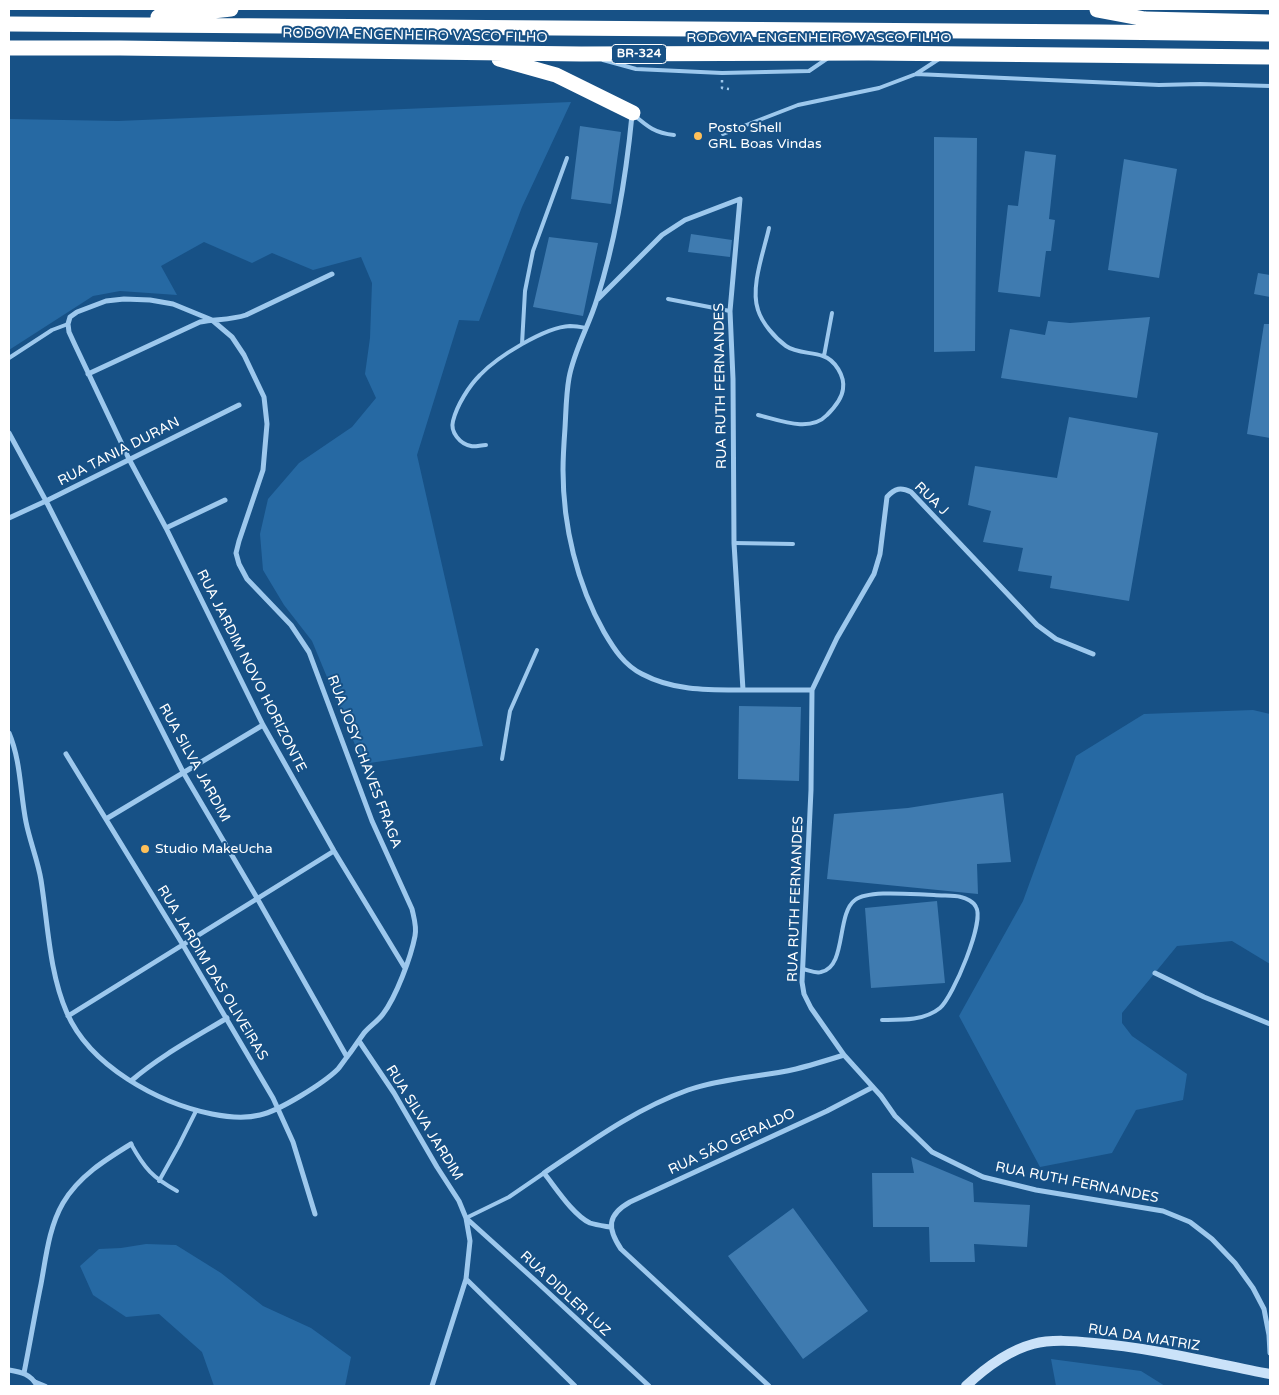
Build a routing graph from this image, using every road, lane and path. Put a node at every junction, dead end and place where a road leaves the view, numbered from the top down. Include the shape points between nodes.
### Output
1 (231, 9) edge
2 (1094, 9) edge
3 (1270, 22) edge
4 (9, 24) edge
5 (117, 24) junction
6 (1270, 34) edge
7 (9, 48) edge
8 (453, 53) junction
9 (835, 53) junction
10 (581, 54) junction
11 (947, 54) junction
12 (1270, 57) edge
13 (722, 73) junction
14 (916, 74) junction
15 (1270, 86) edge
16 (730, 89) dead end
17 (633, 113) junction
18 (722, 134) dead end
19 (674, 135) dead end
20 (566, 158) dead end
21 (770, 228) dead end
22 (332, 274) dead end
23 (668, 299) dead end
24 (597, 300) junction
25 (730, 312) junction
26 (832, 313) dead end
27 (212, 320) junction
28 (68, 324) junction
29 (586, 328) junction
30 (522, 344) junction
31 (824, 356) junction
32 (9, 358) edge
33 (88, 374) junction
34 (239, 405) dead end
35 (758, 415) dead end
36 (9, 433) edge
37 (486, 445) dead end
38 (129, 459) junction
39 (225, 500) dead end
40 (46, 501) junction
41 (9, 518) edge
42 (166, 528) junction
43 (734, 543) junction
44 (793, 544) dead end
45 (537, 650) dead end
46 (1093, 654) dead end
47 (743, 690) junction
48 (812, 690) junction
49 (263, 726) junction
50 (9, 733) edge
51 (66, 754) dead end
52 (502, 759) dead end
53 (183, 772) junction
54 (106, 819) junction
55 (334, 850) junction
56 (257, 898) junction
57 (183, 945) junction
58 (405, 968) junction
59 (803, 968) junction
60 (1155, 973) dead end
61 (68, 1016) junction
62 (227, 1018) junction
63 (882, 1020) dead end
64 (1270, 1024) edge
65 (359, 1041) junction
66 (844, 1055) junction
67 (347, 1057) junction
68 (131, 1081) junction
69 (873, 1087) junction
70 (278, 1108) junction
71 (196, 1111) junction
72 (131, 1144) joint
73 (544, 1174) junction
74 (160, 1181) junction
75 (177, 1191) dead end
76 (315, 1214) dead end
77 (466, 1218) junction
78 (610, 1227) junction
79 (466, 1279) junction
80 (1270, 1354) edge
81 (9, 1370) edge
82 (24, 1373) junction
83 (1270, 1374) edge
84 (35, 1384) edge
85 (46, 1386) edge
86 (432, 1386) edge
87 (574, 1386) edge
88 (649, 1386) edge
89 (769, 1386) edge
90 (966, 1386) edge

1 - 5 highway
2 - 3 highway via 1145,19
4 - 5 highway, RODOVIA ENGENHEIRO VASCO FILHO / BR-324
5 - 6 highway, RODOVIA ENGENHEIRO VASCO FILHO / BR-324
7 - 8 highway, RODOVIA ENGENHEIRO VASCO FILHO / BR-324
8 - 10 highway, RODOVIA ENGENHEIRO VASCO FILHO / BR-324
8 - 17 highway via 499,58 556,75
9 - 10 highway, RODOVIA ENGENHEIRO VASCO FILHO / BR-324
9 - 11 highway, RODOVIA ENGENHEIRO VASCO FILHO / BR-324
9 - 13 lane via 808,71
10 - 13 lane via 636,69
11 - 12 highway, RODOVIA ENGENHEIRO VASCO FILHO / BR-324
11 - 14 lane
13 - 16 path via 722,88
14 - 15 lane via 1159,85
14 - 18 lane via 878,88 798,105
17 - 19 lane via 650,128
17 - 24 street, RUA RUTH FERNANDES via 617,223
20 - 30 lane via 533,250 525,291
21 - 31 lane via 755,292 758,310 768,329 787,347
22 - 27 street via 233,320
23 - 25 lane
24 - 25 street, RUA RUTH FERNANDES via 662,235 685,220 740,199
24 - 29 street, RUA RUTH FERNANDES
25 - 43 street, RUA RUTH FERNANDES
26 - 31 lane
27 - 28 street via 173,304 124,299 106,301 76,312
27 - 33 street via 200,322
27 - 58 street, RUA JOSY CHAVES FRAGA via 232,337 244,355 264,397 267,424 263,470 236,554 248,579 300,637 315,665 372,821 412,909 415,936
28 - 32 lane via 52,330
28 - 33 street, RUA JARDIM NOVO HORIZONTE
29 - 30 lane via 569,326
29 - 47 street, RUA RUTH FERNANDES via 569,380 563,471 572,551 594,615 622,660 641,674 667,685 699,690
30 - 37 lane via 496,360 479,376 452,422 461,442 472,447
31 - 35 lane via 834,362 841,375 843,390 836,406 825,418 810,424
33 - 38 street, RUA JARDIM NOVO HORIZONTE
34 - 38 street, RUA TANIA DURAN
36 - 40 street, RUA SILVA JARDIM
38 - 40 street, RUA TANIA DURAN
38 - 42 street, RUA JARDIM NOVO HORIZONTE
39 - 42 street
40 - 41 street, RUA TANIA DURAN
40 - 53 street, RUA SILVA JARDIM
42 - 49 street, RUA JARDIM NOVO HORIZONTE
43 - 44 lane
43 - 47 street, RUA RUTH FERNANDES
45 - 52 lane via 510,711
46 - 48 street, RUA J via 1056,639 1037,625 911,492 903,488 887,496 880,554 874,574
47 - 48 street, RUA RUTH FERNANDES
48 - 59 street, RUA RUTH FERNANDES via 812,790
49 - 53 street
49 - 55 street, RUA JARDIM NOVO HORIZONTE
50 - 61 street, RUA JOSY CHAVES FRAGA via 18,757 26,823 40,877 58,988
51 - 54 street, RUA JARDIM DAS OLIVEIRAS
53 - 54 street
53 - 56 street, RUA SILVA JARDIM
54 - 57 street, RUA JARDIM DAS OLIVEIRAS
55 - 56 street
55 - 58 street, RUA JARDIM NOVO HORIZONTE
56 - 57 street
56 - 67 street, RUA SILVA JARDIM
57 - 61 street
57 - 62 street, RUA JARDIM DAS OLIVEIRAS
58 - 65 street, RUA JOSY CHAVES FRAGA via 391,1002
59 - 63 lane via 819,973 833,963 848,910 856,900 898,893 961,897 971,901 978,913 976,932 949,996 941,1007 921,1017
59 - 66 street, RUA RUTH FERNANDES via 804,994
60 - 64 street
61 - 68 street, RUA JOSY CHAVES FRAGA via 76,1032 93,1051
62 - 68 street via 144,1069
62 - 70 street, RUA JARDIM DAS OLIVEIRAS
65 - 67 street, RUA JOSY CHAVES FRAGA
65 - 77 street, RUA SILVA JARDIM via 460,1201
66 - 69 street, RUA RUTH FERNANDES
66 - 73 street via 797,1069 689,1090 622,1121
67 - 70 street, RUA JOSY CHAVES FRAGA via 320,1083
68 - 71 street, RUA JOSY CHAVES FRAGA via 152,1094
69 - 78 street, RUA SÃO GERALDO via 625,1205 612,1217
69 - 80 street, RUA RUTH FERNANDES via 895,1116 932,1152 983,1177 1036,1190 1163,1211 1190,1222 1235,1263 1253,1288 1264,1309
70 - 71 street, RUA JOSY CHAVES FRAGA via 240,1118
70 - 76 street, RUA JARDIM DAS OLIVEIRAS via 293,1142
71 - 74 lane
72 - 74 lane via 146,1169
72 - 82 street via 87,1174 63,1203 56,1217
73 - 77 lane
73 - 78 street via 580,1216 590,1223
74 - 75 lane
77 - 79 street via 470,1241
77 - 88 street, RUA DIDLER LUZ
78 - 89 street via 620,1249
79 - 86 street
79 - 87 street
81 - 82 street
82 - 84 street
83 - 90 street, RUA DA MATRIZ via 1111,1344 1056,1341 1033,1344 1010,1353 989,1365
84 - 85 lane

